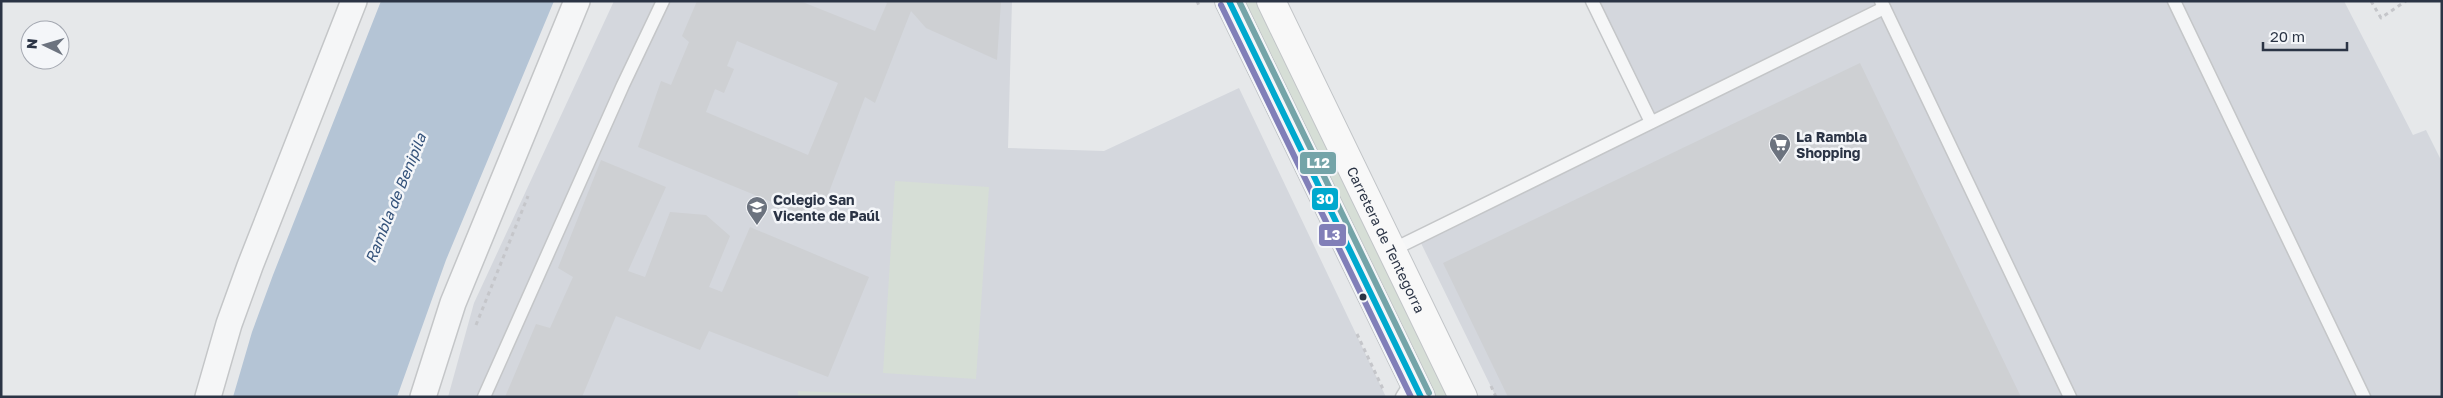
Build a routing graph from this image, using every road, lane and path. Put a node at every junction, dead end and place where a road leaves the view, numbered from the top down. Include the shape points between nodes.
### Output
1 (354, 1) edge
2 (577, 1) edge
3 (663, 1) edge
4 (1230, 1) edge
5 (1271, 1) edge
6 (1592, 1) edge
7 (2174, 1) edge
8 (2370, 1) edge
9 (2406, 1) edge
10 (1882, 5) edge
11 (1651, 122) junction
12 (1392, 250) junction
13 (1412, 391) edge
14 (208, 397) edge
15 (423, 397) edge
16 (484, 397) edge
17 (1463, 397) edge
18 (2070, 397) edge
19 (2364, 397) edge

1 - 14 street via 228,324
2 - 15 street via 453,303
3 - 16 lane
4 - 13 main road
5 - 12 main road, Carretera de Tentegorra
6 - 11 lane
7 - 19 lane
8 - 9 path via 2381,18
10 - 11 lane
10 - 18 lane
11 - 12 lane
12 - 17 main road, Carretera de Tentegorra

